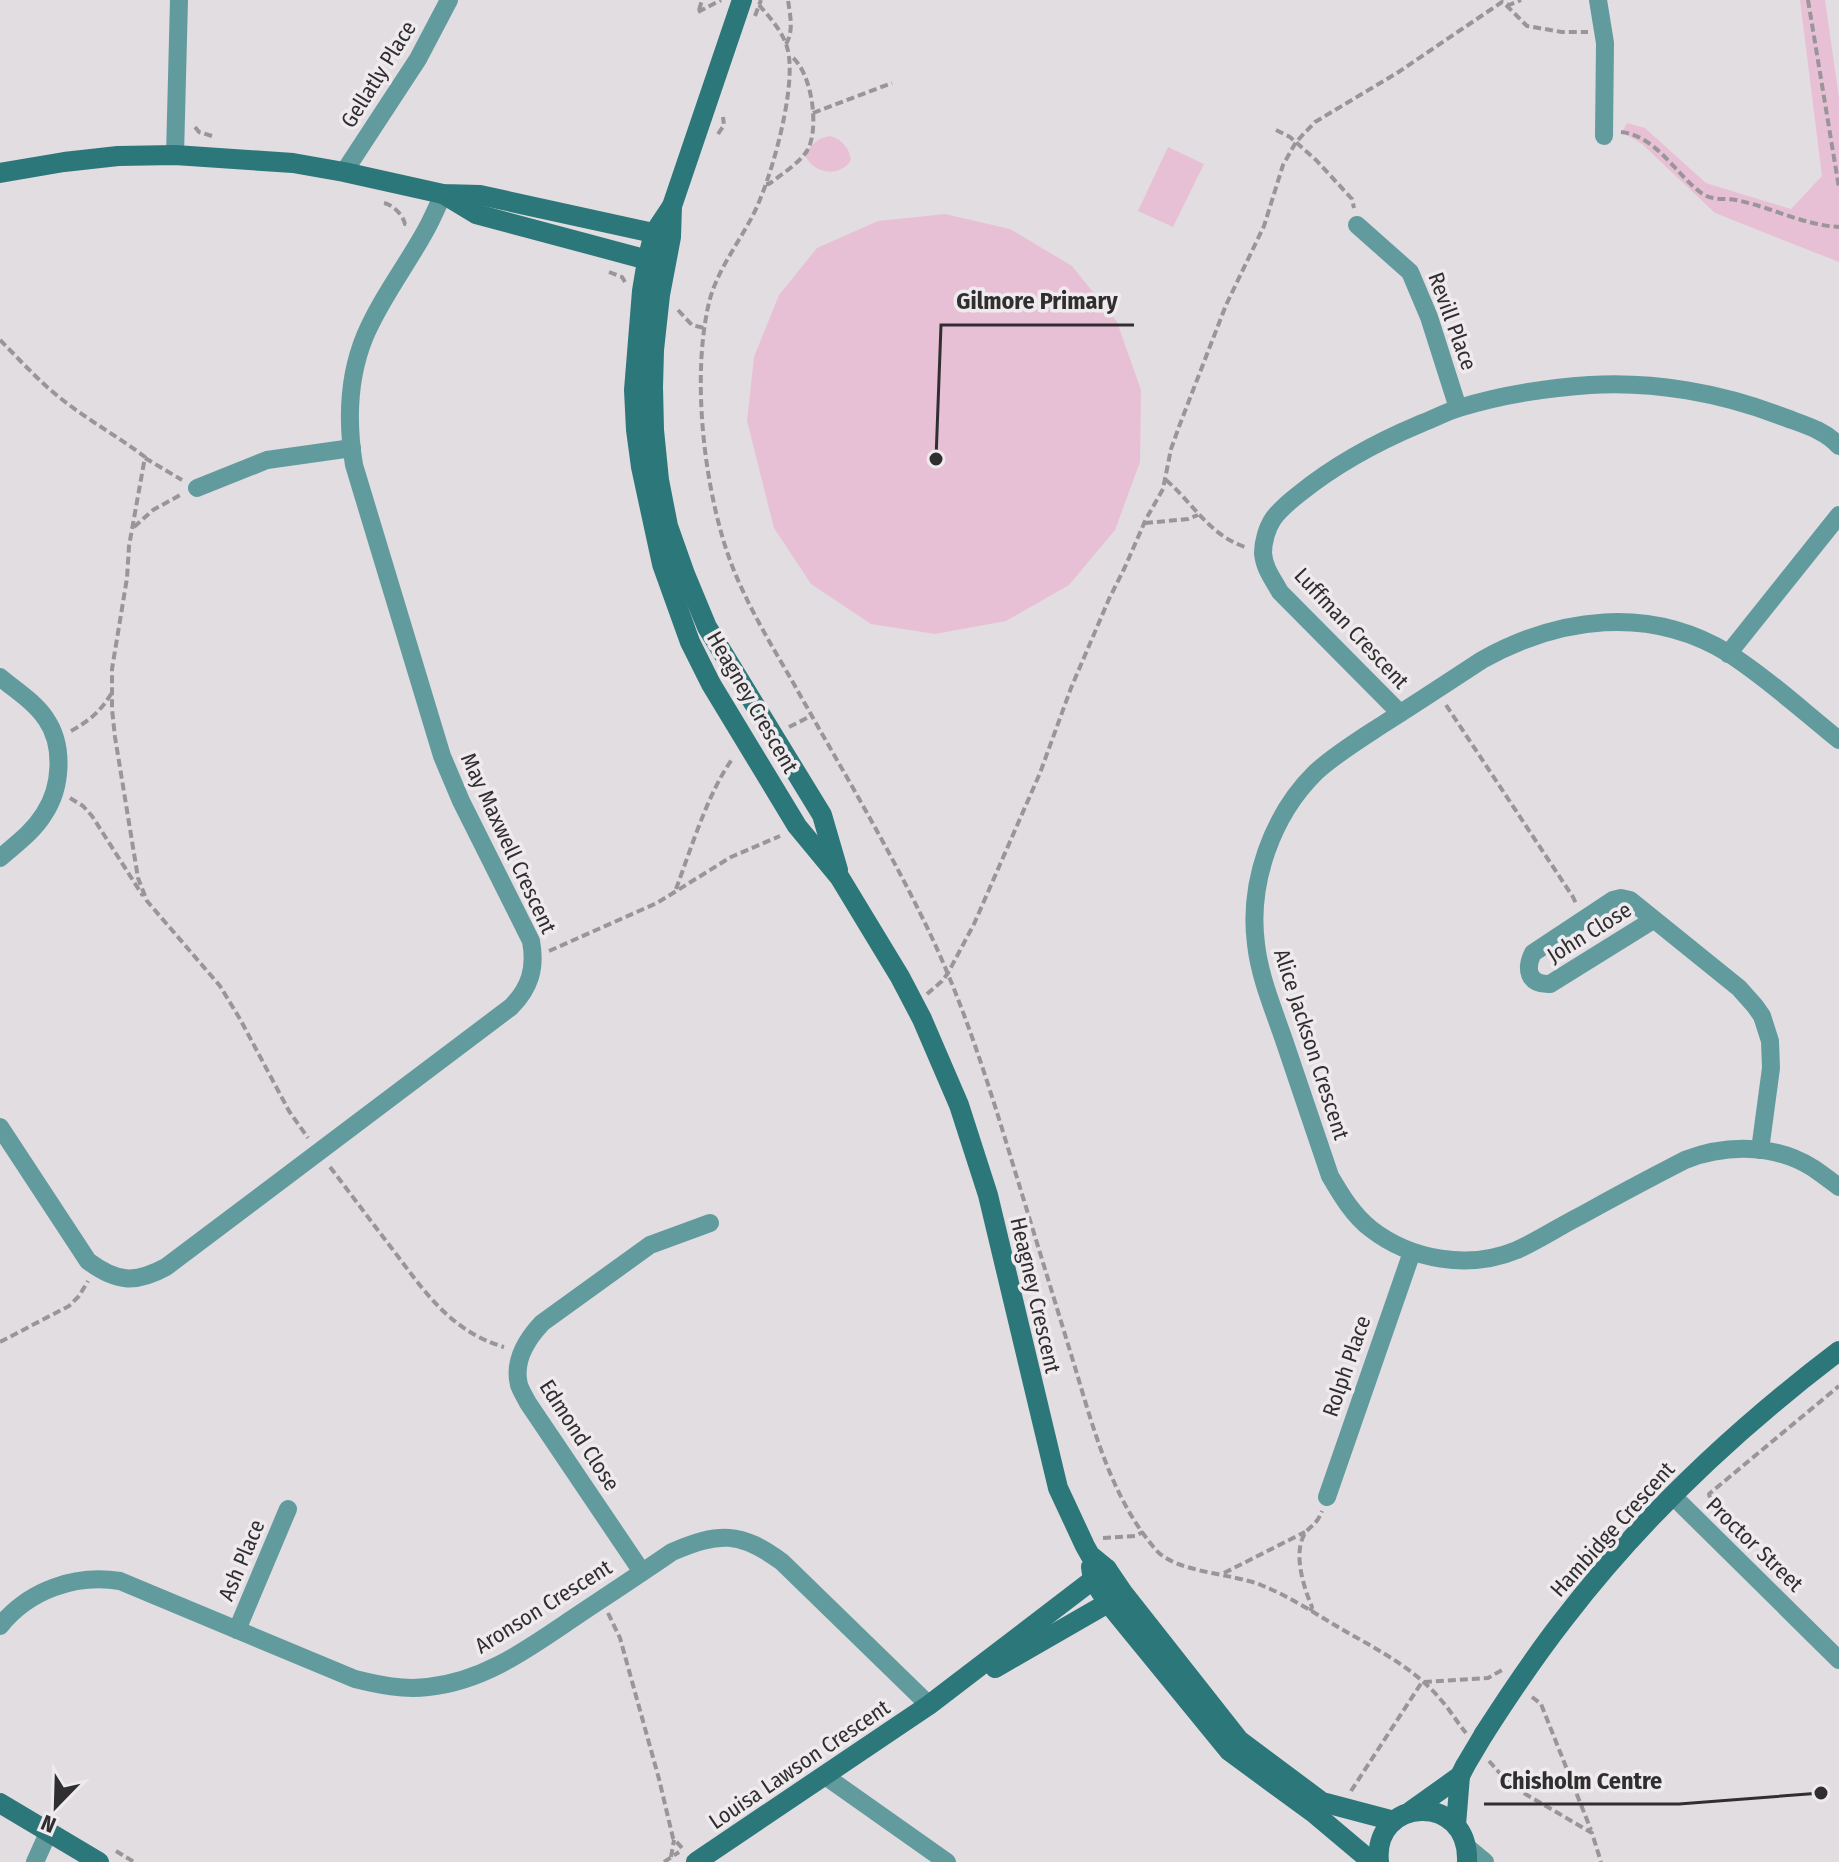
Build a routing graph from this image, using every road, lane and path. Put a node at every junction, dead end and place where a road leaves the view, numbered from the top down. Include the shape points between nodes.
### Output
1 (179, 0) edge
2 (449, 0) edge
3 (702, 0) edge
4 (722, 0) edge
5 (755, 0) edge
6 (761, 0) edge
7 (788, 0) edge
8 (1521, 0) edge
9 (1598, 0) edge
10 (1808, 0) edge
11 (1502, 2) edge
12 (746, 6) edge
13 (719, 14) dead end
14 (751, 28) dead end
15 (1603, 30) junction
16 (786, 44) junction
17 (789, 58) junction
18 (892, 83) dead end
19 (722, 111) dead end
20 (813, 113) junction
21 (192, 121) dead end
22 (1276, 130) dead end
23 (1604, 133) joint
24 (216, 137) dead end
25 (712, 140) dead end
26 (1296, 142) junction
27 (175, 155) junction
28 (344, 172) junction
29 (0, 173) edge
30 (766, 184) junction
31 (1839, 188) edge
32 (443, 194) junction
33 (374, 200) dead end
34 (1357, 225) joint
35 (1839, 227) edge
36 (427, 229) junction
37 (662, 235) junction
38 (656, 262) junction
39 (602, 270) dead end
40 (629, 288) dead end
41 (675, 305) dead end
42 (704, 328) junction
43 (0, 340) edge
44 (1458, 408) junction
45 (1839, 446) edge
46 (352, 448) junction
47 (145, 457) junction
48 (1166, 480) junction
49 (197, 488) junction
50 (1198, 515) junction
51 (1839, 515) edge
52 (1145, 523) junction
53 (661, 528) junction
54 (133, 529) junction
55 (1263, 553) junction
56 (707, 627) junction
57 (687, 634) junction
58 (1728, 654) junction
59 (0, 677) edge
60 (1436, 690) junction
61 (112, 692) junction
62 (1400, 713) junction
63 (54, 737) junction
64 (1839, 740) edge
65 (737, 756) dead end
66 (54, 789) junction
67 (786, 833) dead end
68 (0, 858) edge
69 (840, 878) junction
70 (675, 891) junction
71 (147, 901) junction
72 (1582, 920) junction
73 (1653, 920) junction
74 (534, 956) junction
75 (948, 973) junction
76 (912, 1001) junction
77 (0, 1127) edge
78 (1760, 1150) junction
79 (318, 1152) junction
80 (1839, 1187) edge
81 (710, 1223) dead end
82 (1412, 1252) junction
83 (97, 1268) junction
84 (0, 1342) edge
85 (522, 1350) junction
86 (1839, 1351) edge
87 (1839, 1386) edge
88 (1672, 1495) junction
89 (1327, 1497) joint
90 (288, 1509) dead end
91 (1719, 1517) dead end
92 (1308, 1530) junction
93 (1143, 1532) junction
94 (1094, 1546) junction
95 (642, 1572) junction
96 (1100, 1574) junction
97 (1222, 1574) junction
98 (1116, 1599) junction
99 (599, 1601) junction
100 (1310, 1611) junction
101 (0, 1626) edge
102 (237, 1630) junction
103 (1839, 1660) edge
104 (1488, 1678) dead end
105 (1422, 1682) junction
106 (1530, 1696) dead end
107 (929, 1705) junction
108 (1478, 1741) junction
109 (1463, 1771) junction
110 (825, 1776) junction
111 (1285, 1783) junction
112 (1354, 1788) dead end
113 (0, 1803) edge
114 (1402, 1816) junction
115 (1456, 1825) junction
116 (49, 1831) junction
117 (1592, 1833) junction
118 (674, 1839) junction
119 (1467, 1854) edge
120 (694, 1855) edge
121 (671, 1857) junction
122 (35, 1862) edge
123 (99, 1862) edge
124 (664, 1862) edge
125 (947, 1862) edge
126 (1372, 1862) edge
127 (1379, 1862) edge
128 (1485, 1862) edge
129 (1601, 1862) edge

1 - 27 street
2 - 28 street, Gellatly Place via 418,59
3 - 4 path via 698,12
4 - 13 path
5 - 16 path
6 - 12 path, bridge
7 - 16 path
8 - 11 path
9 - 15 street
10 - 31 path
11 - 15 path via 1527,26 1577,33
11 - 26 path via 1315,122
12 - 14 path
12 - 37 street, Heagney Crescent
15 - 23 street
16 - 17 path
17 - 20 path via 805,77
17 - 30 path via 781,130
18 - 20 path
19 - 25 path via 724,125
20 - 30 path via 812,141 805,154
21 - 24 path via 199,132
22 - 26 path
23 - 35 path via 1636,134 1710,198
26 - 34 path via 1352,199
26 - 48 path via 1180,424
27 - 28 street
27 - 29 street via 118,156
28 - 32 street
30 - 42 path via 714,286
32 - 36 street, May Maxwell Crescent
32 - 37 street via 480,195
32 - 38 street via 476,214
33 - 36 path via 389,204 405,224
34 - 44 street, Revill Place via 1410,272
36 - 46 street, May Maxwell Crescent via 364,337 353,374
37 - 38 street, Heagney Crescent
38 - 53 street, Heagney Crescent via 642,291 634,390 636,430
39 - 40 path via 622,277
41 - 42 path via 692,325
42 - 75 path via 702,400 709,479 732,567 892,859
43 - 47 path via 67,403
44 - 45 street via 1526,392 1593,385 1659,387 1755,406 1824,433
44 - 55 street via 1381,441 1308,487 1272,520
46 - 49 street via 267,460
46 - 74 street, May Maxwell Crescent via 442,756
47 - 49 path
47 - 54 path
48 - 50 path
48 - 52 path
49 - 54 path via 153,510
50 - 52 path
50 - 55 path via 1230,541
51 - 58 street
52 - 75 path via 974,924
53 - 56 street, Heagney Crescent
53 - 57 street, Heagney Crescent via 662,564
54 - 61 path
55 - 62 street, Luffman Crescent via 1280,592
56 - 57 street
56 - 69 street, Heagney Crescent via 822,815
57 - 69 street, Heagney Crescent via 711,684 797,826
58 - 60 street, Alice Jackson Crescent via 1651,624 1566,626 1502,649
58 - 64 street, Alice Jackson Crescent
59 - 63 street via 45,717
60 - 62 street, Alice Jackson Crescent
60 - 72 path via 1573,897
61 - 63 path via 90,720
61 - 71 path via 131,841
62 - 82 street, Alice Jackson Crescent via 1318,771 1282,817 1260,871 1254,929 1265,982 1330,1176 1347,1205 1370,1228
63 - 66 street
65 - 70 path via 718,783
66 - 68 street via 44,815
66 - 71 path via 92,816
67 - 70 path via 731,857
69 - 76 street, Heagney Crescent
70 - 74 path
71 - 79 path via 220,986 289,1111
72 - 73 street, John Close via 1621,898
72 - 73 street, John Close via 1533,953 1528,971 1532,979 1550,984
73 - 78 street, John Close via 1739,988 1762,1016 1771,1068
74 - 79 street, May Maxwell Crescent via 533,973 511,1007
75 - 76 path via 930,993
75 - 93 path via 986,1076 1091,1420 1112,1477
76 - 94 street, Heagney Crescent via 959,1105 988,1195 1058,1488
77 - 83 street
78 - 80 street, Alice Jackson Crescent via 1811,1167
78 - 82 street, Alice Jackson Crescent via 1730,1149 1685,1160 1515,1250 1445,1260
79 - 83 street, May Maxwell Crescent via 156,1273 124,1279
79 - 85 path via 443,1311 474,1335
81 - 85 street via 650,1245 542,1323
82 - 89 street, Rolph Place
83 - 84 path via 69,1306
85 - 95 street, Edmond Close via 519,1383 528,1403
86 - 88 street, Hambidge Crescent via 1728,1441
87 - 91 path via 1709,1494
88 - 103 street, Proctor Street
88 - 108 street, Hambidge Crescent via 1563,1619
89 - 92 path via 1318,1522
90 - 102 street, Ash Place
92 - 97 path
92 - 100 path via 1300,1565
93 - 94 path
93 - 97 path via 1169,1561
94 - 96 street, Heagney Crescent
95 - 99 street, Aronson Crescent
95 - 107 street, Aronson Crescent via 698,1541 724,1537 761,1547
96 - 98 street, Heagney Crescent
96 - 107 street, Louisa Lawson Crescent
97 - 100 path via 1258,1584
98 - 107 street, Louisa Lawson Crescent
98 - 111 street, Heagney Crescent via 1239,1740
99 - 102 street, Aronson Crescent via 483,1673 427,1687 390,1687 355,1679
99 - 118 path via 620,1638
100 - 105 path
101 - 102 street, Aronson Crescent via 33,1597 61,1584 106,1578
104 - 105 path
105 - 108 path
105 - 112 path
106 - 117 path via 1541,1704
107 - 110 street, Louisa Lawson Crescent
108 - 109 street, Hambidge Crescent, bridge
108 - 117 path via 1510,1785
109 - 114 street, Hambidge Crescent
109 - 115 street, Hambidge Crescent
110 - 120 street, Louisa Lawson Crescent
110 - 125 street
111 - 114 street, Heagney Crescent via 1322,1802
111 - 126 street, Heagney Crescent
113 - 116 street
114 - 115 street, Heagney Crescent via 1425,1810
114 - 127 street via 1383,1834
115 - 119 street
116 - 122 street
116 - 123 street
117 - 129 path
118 - 120 path
118 - 121 path
119 - 128 street
120 - 121 path
121 - 124 path

